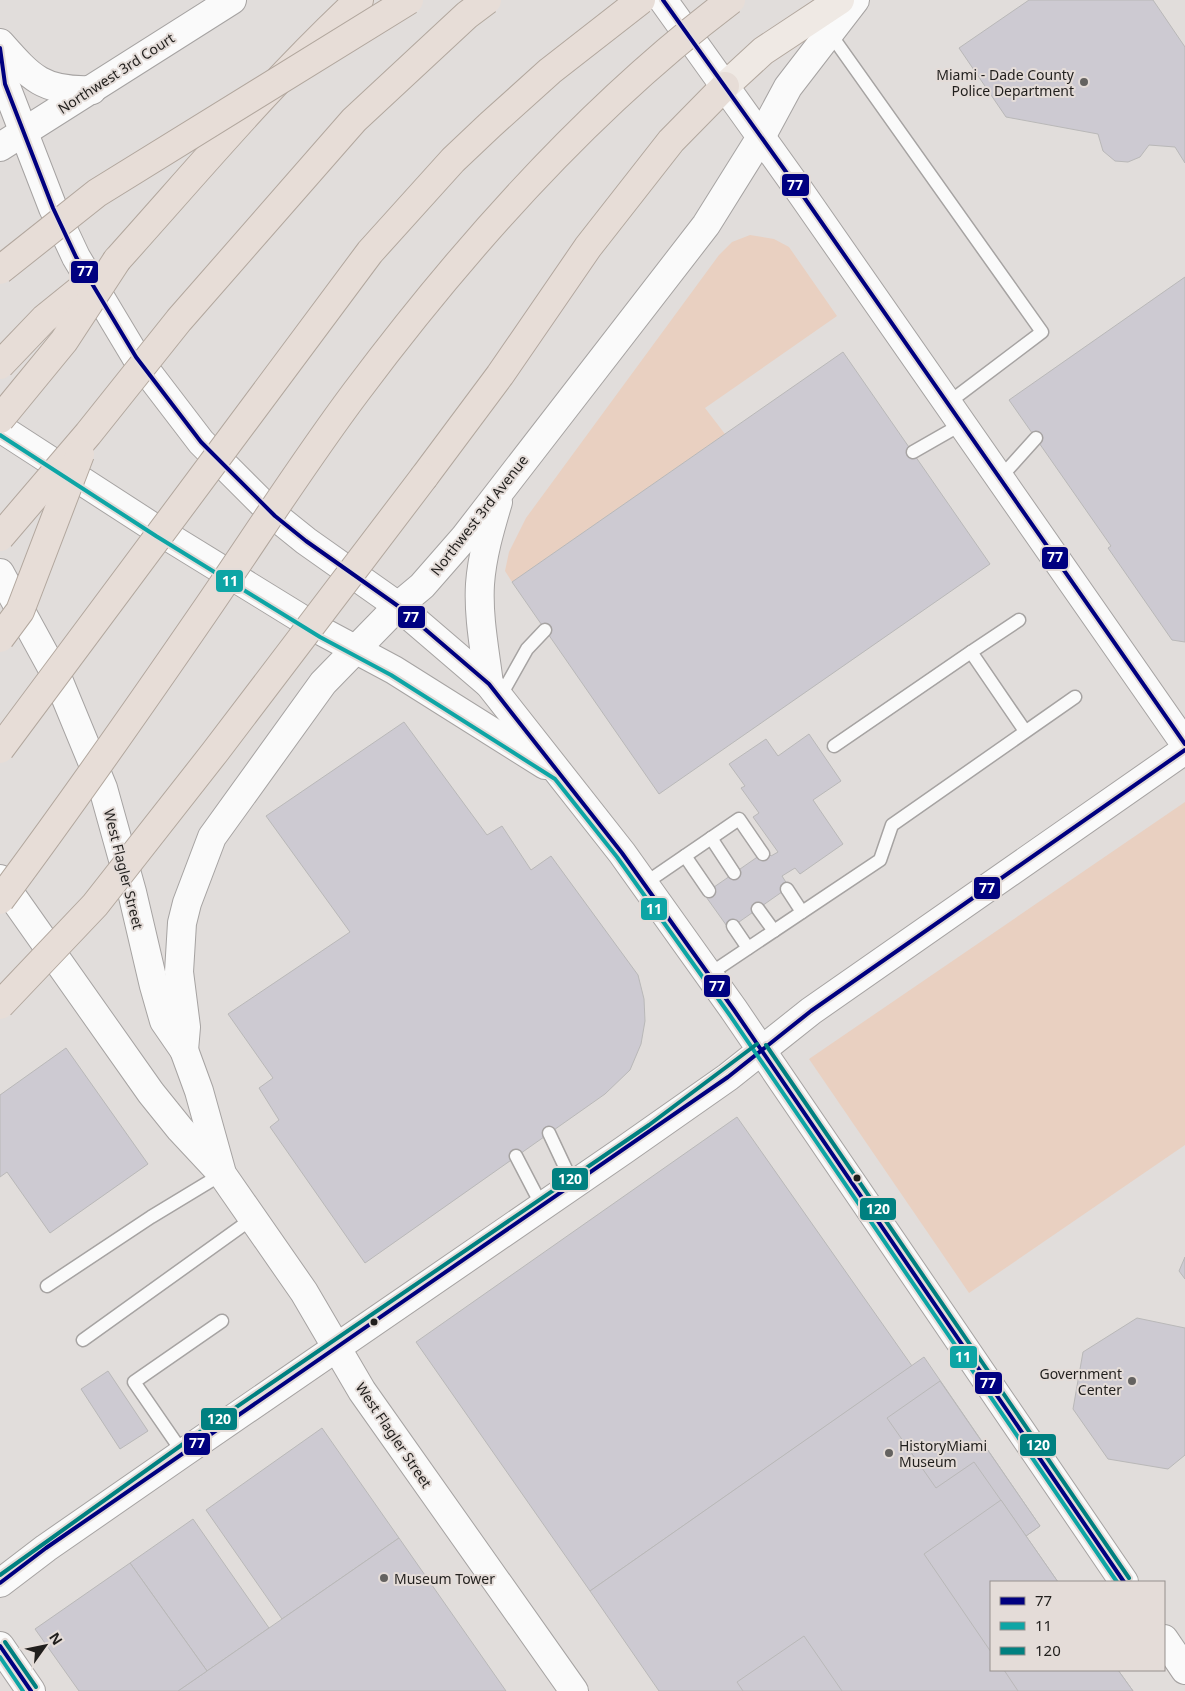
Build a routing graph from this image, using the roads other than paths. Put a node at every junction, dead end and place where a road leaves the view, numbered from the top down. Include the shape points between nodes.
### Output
1 (232, 0) edge
2 (359, 0) edge
3 (409, 0) edge
4 (487, 0) edge
5 (641, 0) edge
6 (663, 0) edge
7 (731, 0) edge
8 (840, 0) edge
9 (855, 0) edge
10 (829, 32) junction
11 (0, 43) edge
12 (0, 48) edge
13 (725, 86) junction
14 (92, 90) junction
15 (24, 132) junction
16 (761, 136) junction
17 (0, 147) edge
18 (117, 260) junction
19 (0, 270) edge
20 (0, 365) edge
21 (955, 413) junction
22 (0, 419) edge
23 (0, 428) edge
24 (88, 434) junction
25 (1036, 438) dead end
26 (913, 452) dead end
27 (1000, 478) junction
28 (502, 486) junction
29 (0, 537) edge
30 (0, 573) edge
31 (398, 606) junction
32 (1019, 620) dead end
33 (545, 630) dead end
34 (0, 638) edge
35 (356, 649) junction
36 (971, 652) junction
37 (494, 690) junction
38 (1075, 697) dead end
39 (1025, 731) junction
40 (1185, 744) edge
41 (834, 746) dead end
42 (0, 749) edge
43 (1185, 750) edge
44 (559, 774) junction
45 (711, 838) junction
46 (763, 854) dead end
47 (685, 856) junction
48 (734, 873) dead end
49 (0, 879) edge
50 (644, 884) junction
51 (787, 889) dead end
52 (709, 891) dead end
53 (0, 900) edge
54 (758, 909) dead end
55 (802, 912) junction
56 (733, 926) dead end
57 (774, 931) junction
58 (748, 948) junction
59 (708, 975) junction
60 (0, 1005) edge
61 (761, 1049) junction
62 (184, 1050) junction
63 (549, 1133) dead end
64 (516, 1156) dead end
65 (222, 1174) junction
66 (573, 1184) junction
67 (542, 1206) junction
68 (253, 1218) junction
69 (47, 1286) dead end
70 (222, 1321) dead end
71 (83, 1340) dead end
72 (337, 1348) junction
73 (183, 1453) junction
74 (1123, 1581) edge
75 (0, 1583) edge
76 (1165, 1640) edge
77 (0, 1646) edge
78 (1185, 1670) edge
79 (31, 1691) edge
80 (574, 1691) edge

1 - 14 main road, Northwest 3rd Court
2 - 18 highway via 306,51
3 - 19 highway, bridge via 97,193
4 - 24 highway, bridge via 354,120 178,320
5 - 42 highway, bridge via 550,71 490,125 453,160 370,252
6 - 13 main road
7 - 53 highway, bridge via 617,97 572,141 462,258 409,322 354,395 87,781
8 - 13 main road via 763,51
9 - 10 main road, Northwest 3rd Avenue
10 - 16 main road, Northwest 3rd Avenue via 788,87
10 - 21 lane via 1042,332
11 - 14 main road via 26,72 41,82 72,91
12 - 15 main road via 5,84
13 - 16 main road
13 - 60 highway, bridge via 671,141 588,248 500,376 96,905
14 - 15 main road, Northwest 3rd Court
15 - 17 main road, Northwest 3rd Court
15 - 31 main road via 76,257 136,357 188,428 275,516
16 - 21 main road
16 - 28 main road, Northwest 3rd Avenue via 706,225
18 - 20 highway, bridge via 44,319
18 - 22 highway, bridge via 64,341
21 - 26 lane
21 - 27 main road
23 - 35 main road via 159,531
24 - 29 highway, bridge
24 - 34 highway, bridge via 20,611
25 - 27 lane
27 - 40 main road
28 - 31 main road, Northwest 3rd Avenue via 464,538 422,586
28 - 37 main road via 486,545 480,585 482,628
30 - 62 main road, West Flagler Street via 58,679 103,788 164,1020
31 - 35 main road, Northwest 3rd Avenue
31 - 37 main road
32 - 36 lane
33 - 37 lane
35 - 44 main road
35 - 62 main road, Northwest 3rd Avenue via 323,683 212,837 182,923 180,972 186,1027
36 - 39 lane
36 - 41 lane
37 - 44 main road
38 - 39 lane
39 - 55 lane via 892,825 880,860
43 - 61 main road
44 - 50 main road
45 - 46 lane via 739,819
45 - 47 lane
45 - 48 lane
47 - 50 lane
47 - 52 lane
49 - 65 main road, West Flagler Street via 151,1093
50 - 59 main road
51 - 55 lane
54 - 57 lane
55 - 57 lane
56 - 58 lane
57 - 58 lane
58 - 59 lane
59 - 61 main road
61 - 66 main road via 728,1077
61 - 74 main road
62 - 65 main road, West Flagler Street
63 - 66 lane
64 - 67 lane
65 - 68 main road, West Flagler Street
65 - 69 lane
66 - 67 main road
67 - 72 main road
68 - 71 lane
68 - 72 main road, West Flagler Street via 304,1292
70 - 73 lane via 134,1382
72 - 73 main road
72 - 80 main road, West Flagler Street via 374,1408
73 - 75 main road
76 - 78 main road
77 - 79 main road

